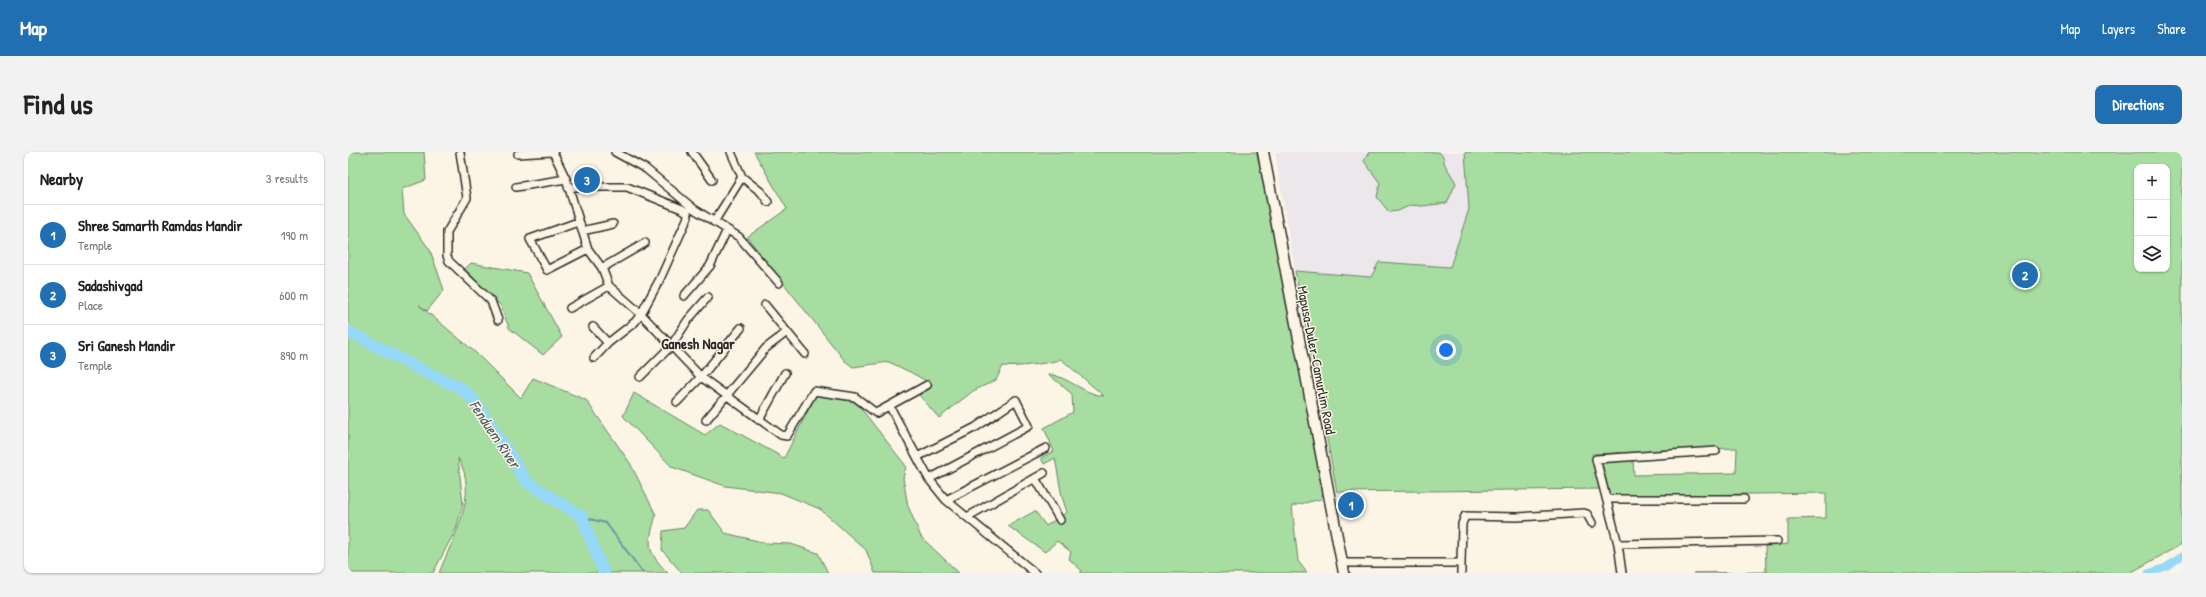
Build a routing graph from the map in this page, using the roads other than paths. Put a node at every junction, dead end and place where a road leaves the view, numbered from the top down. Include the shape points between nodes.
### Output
1 (460, 152) edge
2 (552, 152) edge
3 (616, 152) edge
4 (692, 152) edge
5 (730, 152) edge
6 (1263, 152) edge
7 (518, 154) dead end
8 (742, 177) junction
9 (566, 179) junction
10 (712, 180) dead end
11 (516, 187) dead end
12 (568, 187) junction
13 (768, 202) dead end
14 (578, 222) junction
15 (714, 222) junction
16 (613, 224) dead end
17 (727, 230) junction
18 (582, 231) junction
19 (645, 243) dead end
20 (588, 249) junction
21 (602, 268) junction
22 (779, 283) dead end
23 (609, 286) junction
24 (684, 296) dead end
25 (708, 297) dead end
26 (765, 305) dead end
27 (570, 308) dead end
28 (640, 314) junction
29 (498, 320) dead end
30 (593, 327) dead end
31 (740, 328) dead end
32 (787, 332) junction
33 (608, 343) junction
34 (672, 346) junction
35 (805, 354) dead end
36 (594, 358) dead end
37 (785, 373) dead end
38 (640, 377) dead end
39 (701, 377) junction
40 (927, 385) dead end
41 (728, 396) junction
42 (677, 402) dead end
43 (890, 407) junction
44 (706, 420) dead end
45 (759, 420) junction
46 (1046, 448) dead end
47 (1716, 451) dead end
48 (917, 457) junction
49 (1044, 473) dead end
50 (1035, 478) junction
51 (929, 479) junction
52 (1606, 499) junction
53 (1744, 499) dead end
54 (946, 500) junction
55 (967, 517) junction
56 (1060, 520) dead end
57 (1592, 523) dead end
58 (1777, 541) dead end
59 (1618, 544) junction
60 (1461, 563) junction
61 (1343, 568) edge
62 (1035, 573) edge
63 (1461, 573) edge
64 (1622, 573) edge

1 - 29 street via 467,198 448,232 446,256 491,301
2 - 7 street
2 - 9 street
3 - 15 street via 646,169 694,209
4 - 10 street
5 - 8 street
6 - 61 street, Mapusa-Duler-Camurlim Road
8 - 13 street via 761,192
8 - 15 street
9 - 11 street
9 - 12 street
12 - 14 street
12 - 28 street via 627,187 686,212 688,217 660,279
14 - 18 street
14 - 20 street via 530,239 546,270
15 - 17 street
16 - 18 street
17 - 22 street via 739,237
17 - 24 street via 710,266
18 - 20 street
19 - 21 street
20 - 21 street
21 - 23 street
23 - 27 street
23 - 28 street
25 - 34 street via 688,320
26 - 32 street
28 - 33 street via 635,322
28 - 34 street
30 - 33 street
31 - 39 street
32 - 35 street
32 - 41 street via 766,348
33 - 36 street
34 - 38 street
34 - 39 street
37 - 45 street
39 - 41 street
39 - 42 street
40 - 43 street
41 - 44 street
41 - 45 street
43 - 45 street via 876,413 855,397 814,391 787,436 781,435
43 - 48 street
46 - 54 street
47 - 52 street via 1596,459
48 - 51 street
48 - 51 street via 976,427 1016,400 1029,426
49 - 50 street
50 - 55 street
50 - 56 street
51 - 54 street
52 - 53 street
52 - 59 street
54 - 55 street
55 - 62 street
57 - 60 street via 1584,513 1517,517 1465,516 1462,524
58 - 59 street
59 - 64 street
60 - 61 street
60 - 63 street

